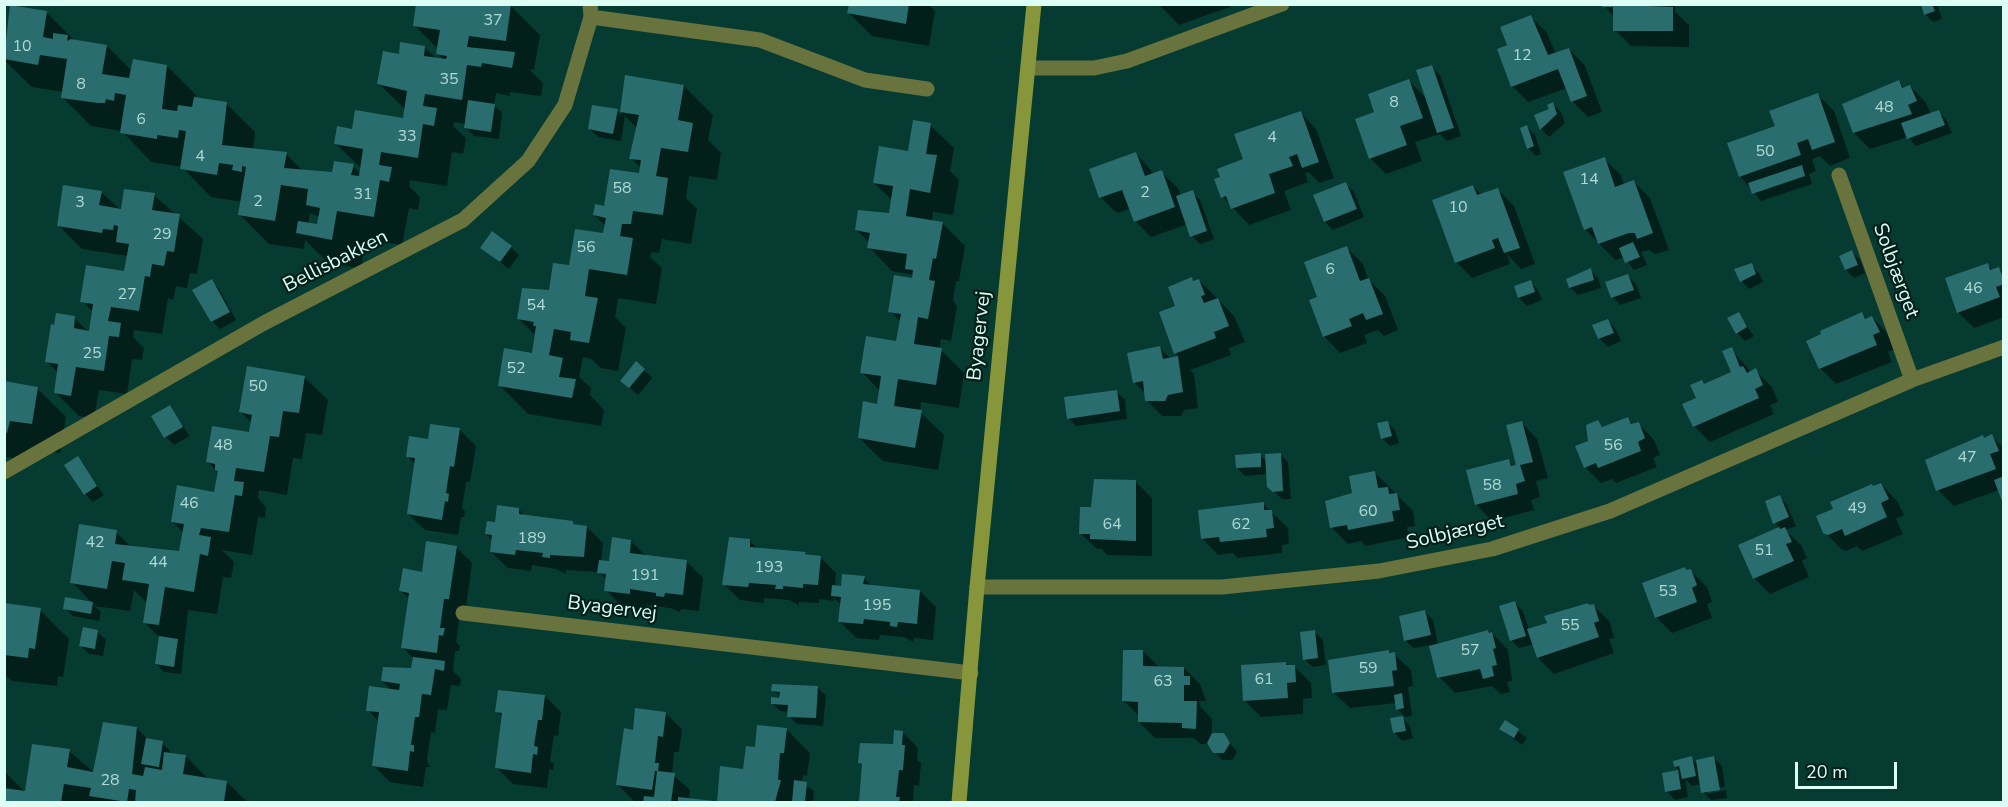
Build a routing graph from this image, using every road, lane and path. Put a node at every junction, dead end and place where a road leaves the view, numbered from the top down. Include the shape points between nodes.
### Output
1 (1034, 4) edge
2 (1282, 4) edge
3 (590, 11) edge
4 (1028, 68) junction
5 (927, 89) dead end
6 (1839, 175) dead end
7 (2004, 347) edge
8 (1912, 380) junction
9 (4, 472) edge
10 (977, 587) junction
11 (464, 613) dead end
12 (971, 673) junction
13 (959, 802) edge

1 - 4 street, Byagervej
2 - 4 street via 1126,61 1094,68
3 - 5 street via 760,40 865,80
3 - 9 street, Bellisbakken via 565,105 528,161 463,220 264,323
4 - 10 street, Byagervej
6 - 8 street, Solbjærget
7 - 8 street, Solbjærget
8 - 10 street, Solbjærget via 1610,511 1491,549 1379,571 1222,587
10 - 12 street, Byagervej
11 - 12 street, Byagervej
12 - 13 street, Byagervej

